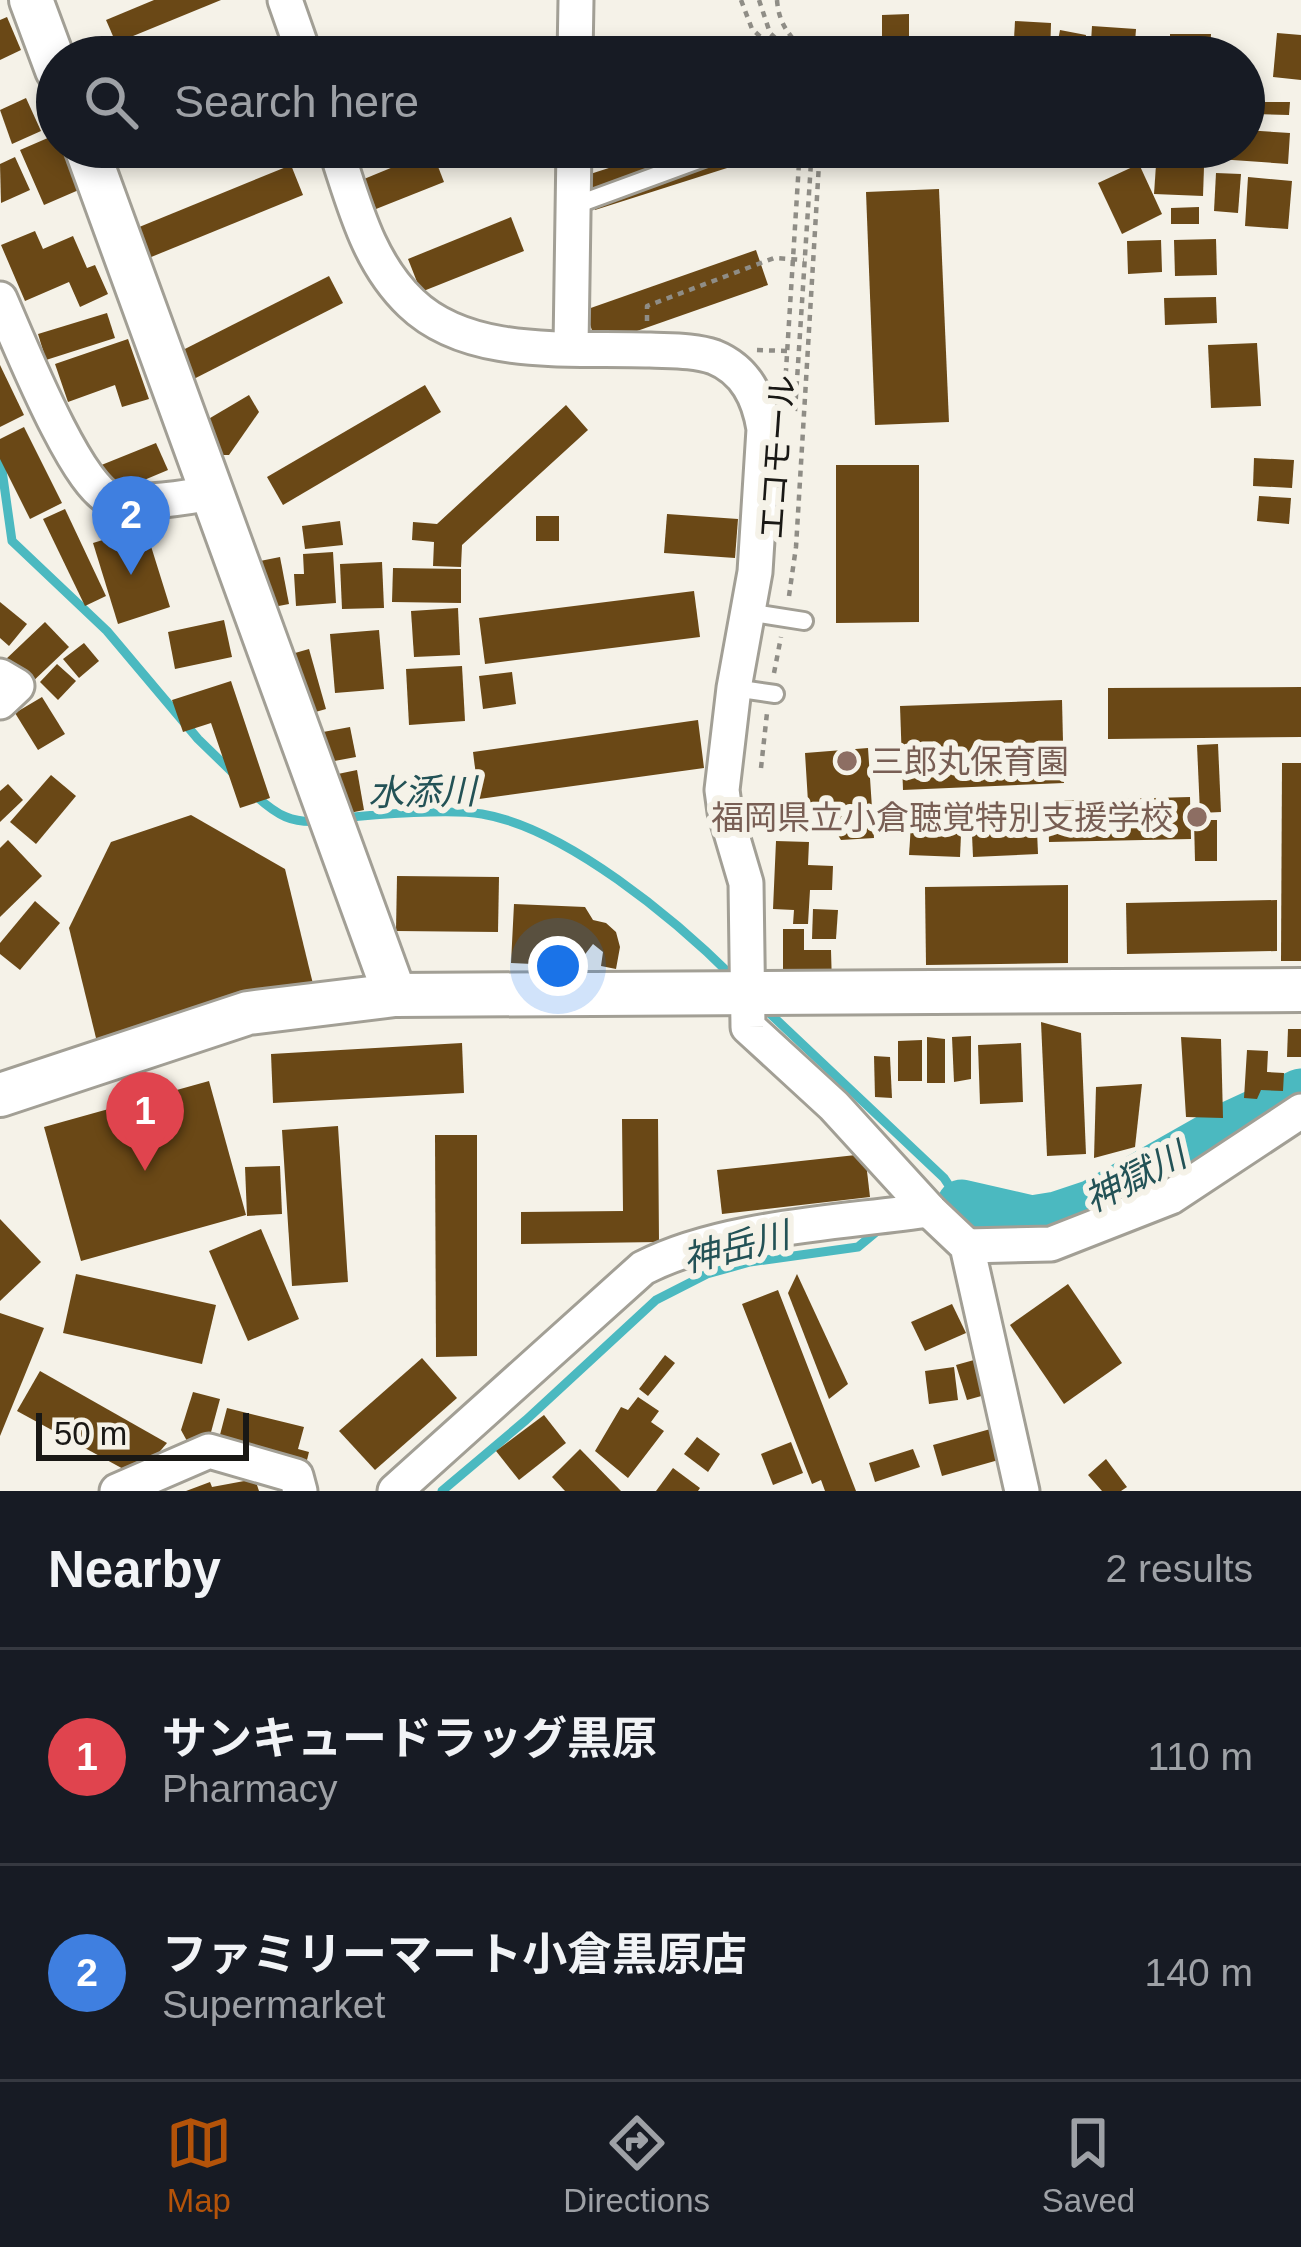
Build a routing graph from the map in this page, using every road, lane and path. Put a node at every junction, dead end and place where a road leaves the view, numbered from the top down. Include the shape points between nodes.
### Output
1 (31, 0) edge
2 (285, 0) edge
3 (575, 0) edge
4 (741, 0) edge
5 (759, 0) edge
6 (777, 0) edge
7 (44, 36) edge
8 (298, 36) edge
9 (575, 36) edge
10 (760, 36) edge
11 (773, 36) edge
12 (789, 36) edge
13 (94, 168) edge
14 (342, 168) edge
15 (574, 168) edge
16 (677, 168) edge
17 (819, 168) edge
18 (573, 206) junction
19 (813, 260) junction
20 (0, 299) edge
21 (571, 347) junction
22 (645, 350) junction
23 (214, 492) junction
24 (747, 612) junction
25 (784, 618) junction
26 (804, 621) dead end
27 (0, 676) edge
28 (734, 688) junction
29 (773, 694) junction
30 (0, 702) edge
31 (760, 768) dead end
32 (1301, 990) edge
33 (749, 992) junction
34 (395, 995) junction
35 (0, 1095) edge
36 (1301, 1111) edge
37 (944, 1225) junction
38 (116, 1491) edge
39 (301, 1491) edge
40 (395, 1491) edge
41 (1022, 1491) edge

1 - 7 street
2 - 8 street
3 - 9 street
4 - 10 path
5 - 11 path
6 - 12 path
13 - 23 street
14 - 21 street via 370,249 413,306 481,341
15 - 18 street
16 - 18 lane
17 - 19 path, エコモール
18 - 21 street
19 - 22 path via 774,258 647,306
19 - 25 path, エコモール via 796,547
20 - 23 street via 93,490 110,499
21 - 22 street
22 - 24 street via 714,357 750,386 760,406
23 - 34 street
24 - 25 lane
24 - 28 street
25 - 26 lane
25 - 29 path, エコモール
27 - 30 street via 17,686
28 - 29 lane
28 - 33 street via 722,790 746,883
29 - 31 path, エコモール
32 - 33 street
33 - 34 street
33 - 37 street via 753,1034 834,1106
34 - 35 street via 248,1013
36 - 37 street via 1171,1197 1051,1244
37 - 40 street via 713,1241 675,1252 643,1268
37 - 41 street
38 - 39 street via 209,1451 296,1476

